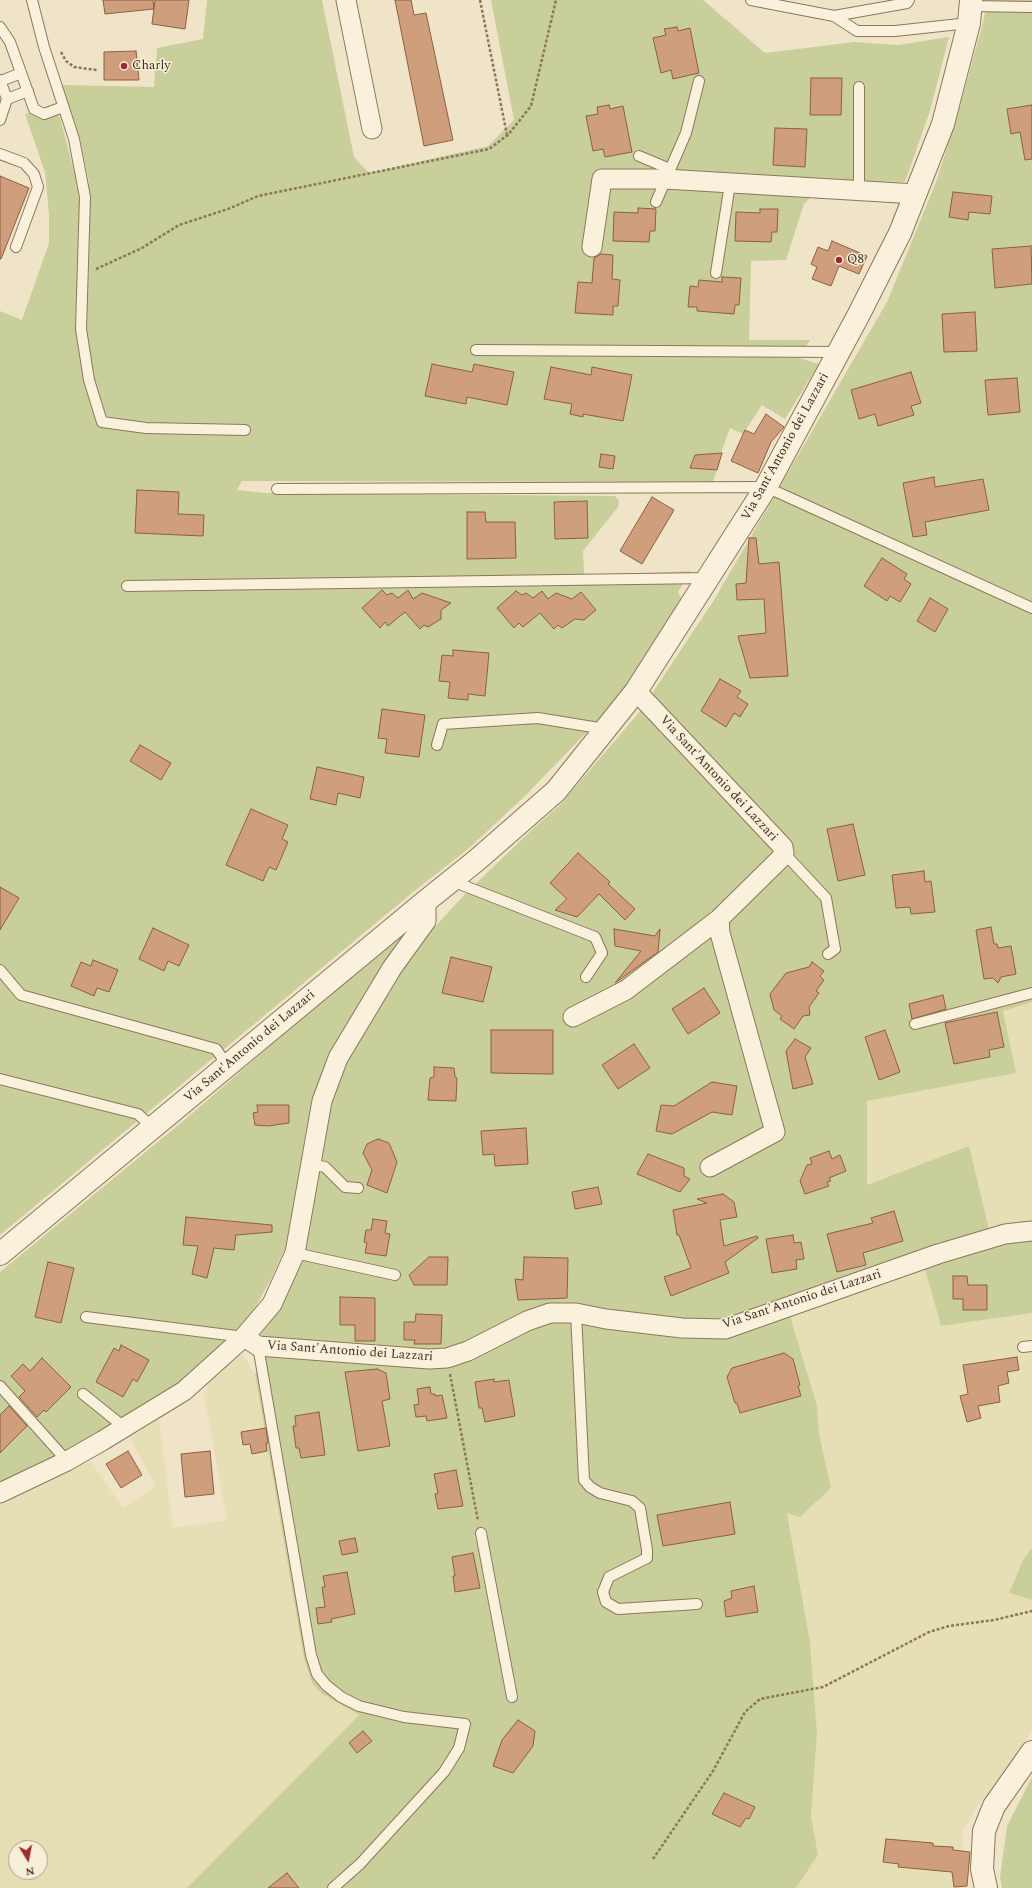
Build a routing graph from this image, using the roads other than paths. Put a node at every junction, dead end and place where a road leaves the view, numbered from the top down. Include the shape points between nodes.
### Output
1 (32, 0) edge
2 (346, 0) edge
3 (751, 0) edge
4 (909, 0) edge
5 (1032, 7) edge
6 (970, 10) edge
7 (834, 16) junction
8 (0, 27) edge
9 (21, 73) junction
10 (0, 80) edge
11 (699, 81) dead end
12 (859, 87) dead end
13 (28, 91) junction
14 (7, 99) junction
15 (63, 107) junction
16 (0, 120) edge
17 (372, 129) dead end
18 (0, 154) edge
19 (639, 156) dead end
20 (668, 174) junction
21 (730, 184) junction
22 (859, 190) junction
23 (916, 194) junction
24 (656, 202) dead end
25 (16, 247) dead end
26 (592, 247) dead end
27 (716, 273) dead end
28 (476, 350) dead end
29 (838, 352) junction
30 (245, 430) dead end
31 (766, 487) junction
32 (277, 489) dead end
33 (709, 578) junction
34 (127, 586) dead end
35 (1032, 608) edge
36 (636, 691) junction
37 (605, 729) junction
38 (437, 745) dead end
39 (784, 853) junction
40 (452, 881) junction
41 (426, 901) junction
42 (719, 919) junction
43 (828, 954) dead end
44 (0, 970) edge
45 (586, 977) dead end
46 (1032, 993) edge
47 (573, 1017) dead end
48 (915, 1024) dead end
49 (227, 1065) junction
50 (0, 1079) edge
51 (153, 1128) junction
52 (311, 1164) junction
53 (710, 1167) dead end
54 (358, 1188) dead end
55 (1032, 1231) edge
56 (2, 1249) edge
57 (295, 1253) junction
58 (395, 1275) dead end
59 (576, 1313) junction
60 (86, 1317) dead end
61 (251, 1341) junction
62 (0, 1386) edge
63 (82, 1394) dead end
64 (124, 1427) junction
65 (67, 1461) junction
66 (0, 1493) edge
67 (481, 1533) road end
68 (697, 1604) dead end
69 (512, 1696) dead end
70 (1032, 1754) edge
71 (333, 1888) edge
72 (986, 1888) edge

1 - 15 lane
2 - 17 street
3 - 7 lane
4 - 7 lane via 907,3
5 - 6 lane
6 - 7 lane via 895,31 857,31
6 - 23 street, Via Sant'Antonio dei Lazzari via 943,124
8 - 9 lane via 10,42
9 - 10 lane
9 - 13 lane
10 - 14 lane
11 - 20 lane via 686,133
12 - 22 lane
13 - 14 lane
13 - 15 lane via 34,109 38,112 44,114
14 - 16 lane
15 - 30 lane via 74,139 85,197 81,329 89,380 102,422 146,428
18 - 25 lane via 24,163 34,174 38,187
19 - 20 lane
20 - 21 street
20 - 24 lane
20 - 26 street via 602,179
21 - 22 street
21 - 27 lane
22 - 23 street
23 - 29 street, Via Sant'Antonio dei Lazzari via 900,233
28 - 29 lane
29 - 31 street, Via Sant'Antonio dei Lazzari
31 - 32 lane
31 - 33 street, Via Sant'Antonio dei Lazzari
31 - 35 lane
33 - 34 lane
33 - 36 street, Via Sant'Antonio dei Lazzari
36 - 37 street, Via Sant'Antonio dei Lazzari
36 - 39 street, Via Sant'Antonio dei Lazzari via 782,847
37 - 38 lane via 538,718 443,724
37 - 40 street, Via Sant'Antonio dei Lazzari via 556,791
39 - 42 street, Via Sant'Antonio dei Lazzari
39 - 43 lane via 826,898 834,949
40 - 41 street, Via Sant'Antonio dei Lazzari
40 - 45 lane via 595,937 602,953
41 - 49 street, Via Sant'Antonio dei Lazzari
41 - 52 street, Via Sant'Antonio dei Lazzari via 426,921 392,968 338,1058 322,1101
42 - 47 street, Via Sant'Antonio dei Lazzari via 626,990
42 - 53 street via 720,933 775,1132
44 - 49 lane via 21,995 216,1049
46 - 48 lane
49 - 51 street, Via Sant'Antonio dei Lazzari
50 - 51 lane via 138,1114
51 - 56 street, Via Sant'Antonio dei Lazzari
52 - 54 lane via 325,1167 345,1187
52 - 57 street, Via Sant'Antonio dei Lazzari
55 - 59 street, Via Sant'Antonio dei Lazzari via 1006,1234 938,1254 725,1329 682,1328
57 - 58 lane
57 - 61 street, Via Sant'Antonio dei Lazzari via 272,1304
59 - 61 street, Via Sant'Antonio dei Lazzari via 550,1313 527,1321 468,1351 447,1358 428,1359
59 - 68 lane via 584,1480 600,1493 632,1501 640,1508 647,1550 647,1558 609,1577 603,1592 606,1602 618,1609
60 - 61 lane
61 - 64 street, Via Sant'Antonio dei Lazzari via 184,1391
61 - 71 lane via 310,1655 318,1674 326,1685 341,1697 359,1706 404,1717 465,1724 459,1748 444,1772 360,1864
62 - 65 lane
63 - 64 lane
64 - 65 street, Via Sant'Antonio dei Lazzari
65 - 66 street, Via Sant'Antonio dei Lazzari
67 - 69 lane
70 - 72 street via 994,1806 984,1831 982,1869

